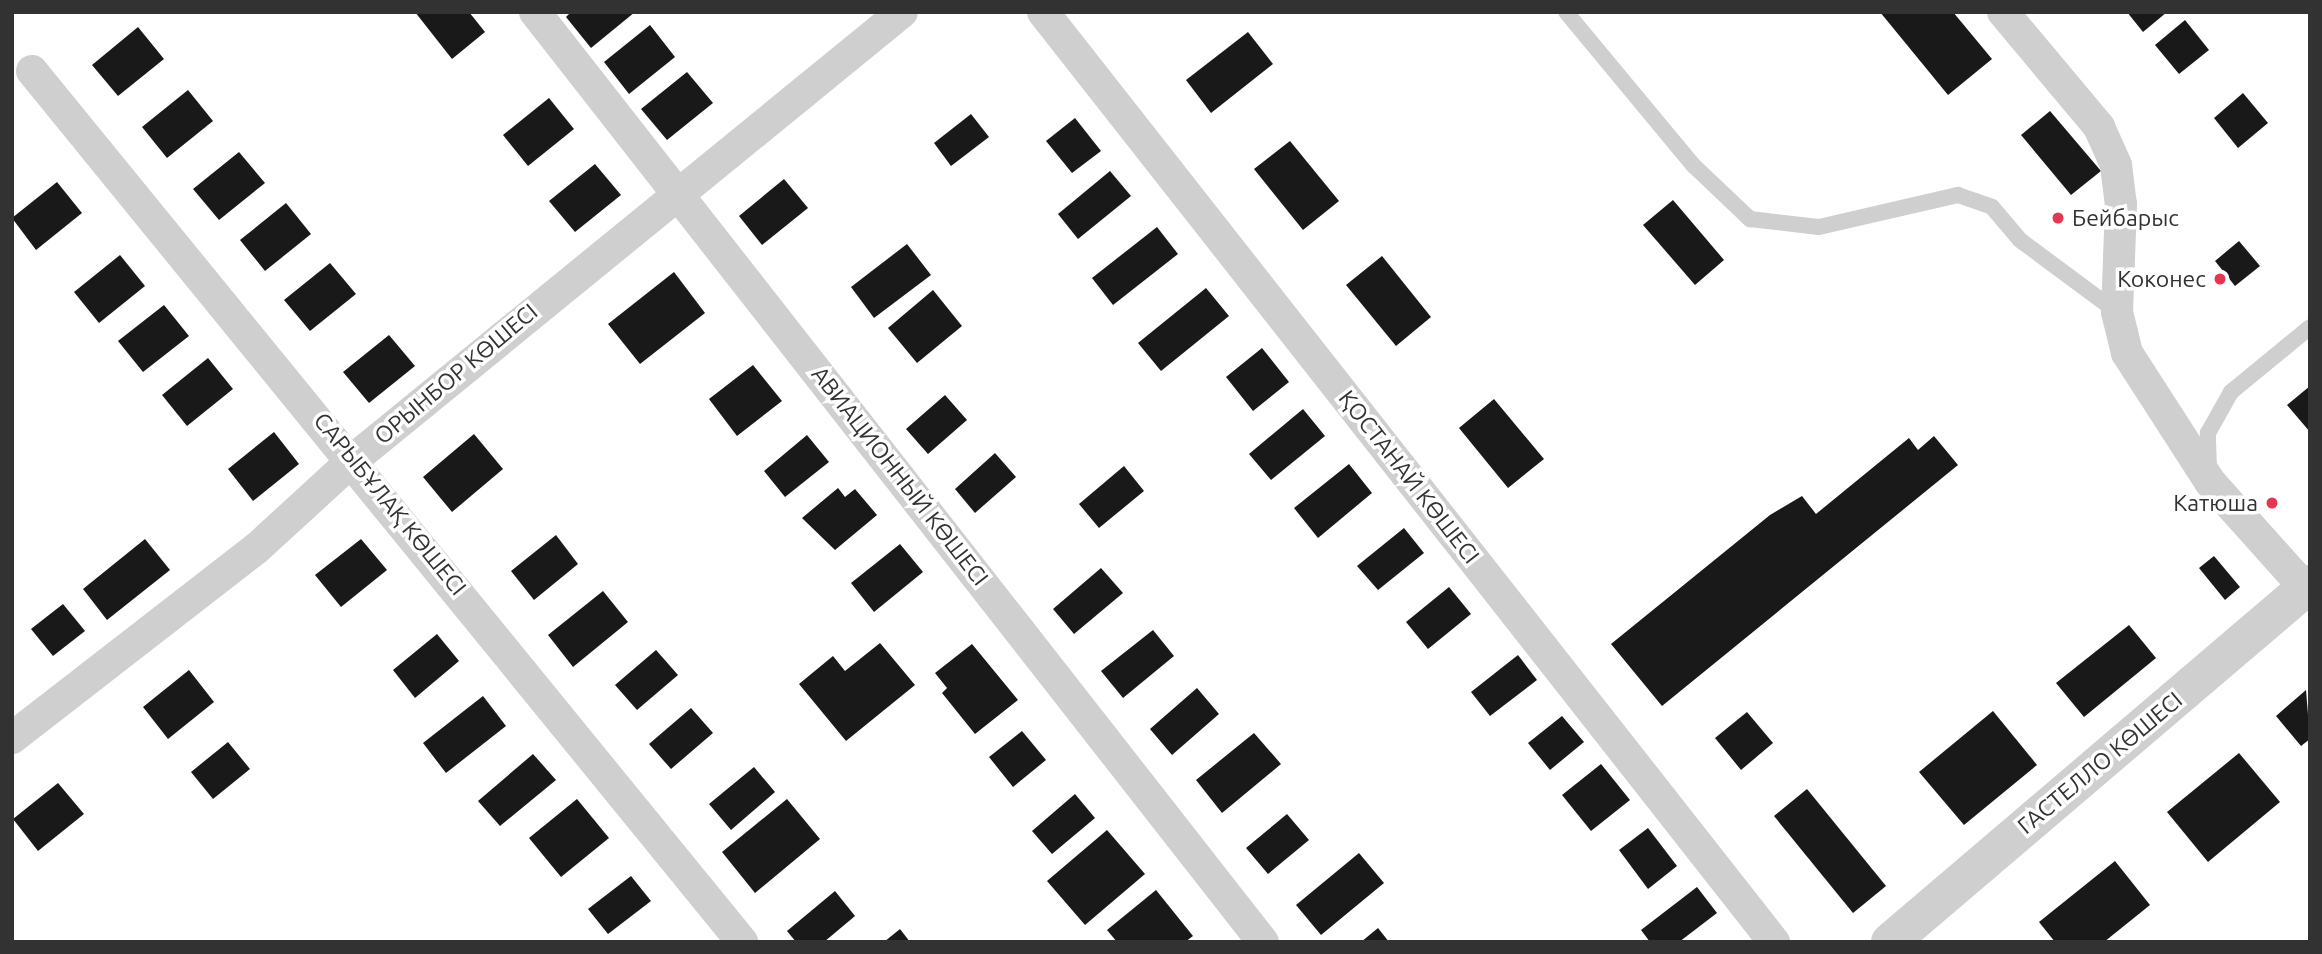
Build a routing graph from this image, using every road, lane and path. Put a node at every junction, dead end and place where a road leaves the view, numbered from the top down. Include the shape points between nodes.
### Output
1 (535, 12) edge
2 (902, 12) edge
3 (1043, 12) edge
4 (1566, 12) edge
5 (2004, 12) edge
6 (32, 71) dead end
7 (678, 191) junction
8 (2118, 312) junction
9 (2310, 327) edge
10 (354, 459) junction
11 (2210, 482) junction
12 (2307, 586) edge
13 (12, 738) edge
14 (742, 942) edge
15 (1264, 942) edge
16 (1774, 942) edge
17 (1890, 942) edge

1 - 7 street, АВИАЦИОННЫЙ КӨШЕСІ
2 - 7 street, ОРЫНБОР КӨШЕСІ
3 - 16 street, ҚОСТАНАЙ КӨШЕСІ
4 - 8 lane via 1693,165 1749,219 1819,227 1958,195 1992,207 2020,240
5 - 8 street via 2099,127 2116,165 2121,204
6 - 10 street, САРЫБҰЛАҚ КӨШЕСІ
7 - 10 street, ОРЫНБОР КӨШЕСІ
7 - 15 street, АВИАЦИОННЫЙ КӨШЕСІ
8 - 11 street via 2127,353
9 - 11 lane via 2231,392 2208,433
10 - 13 street, ОРЫНБОР КӨШЕСІ via 257,548
10 - 14 street, САРЫБҰЛАҚ КӨШЕСІ
11 - 12 street
12 - 17 street, ГАСТЕЛЛО КӨШЕСІ

